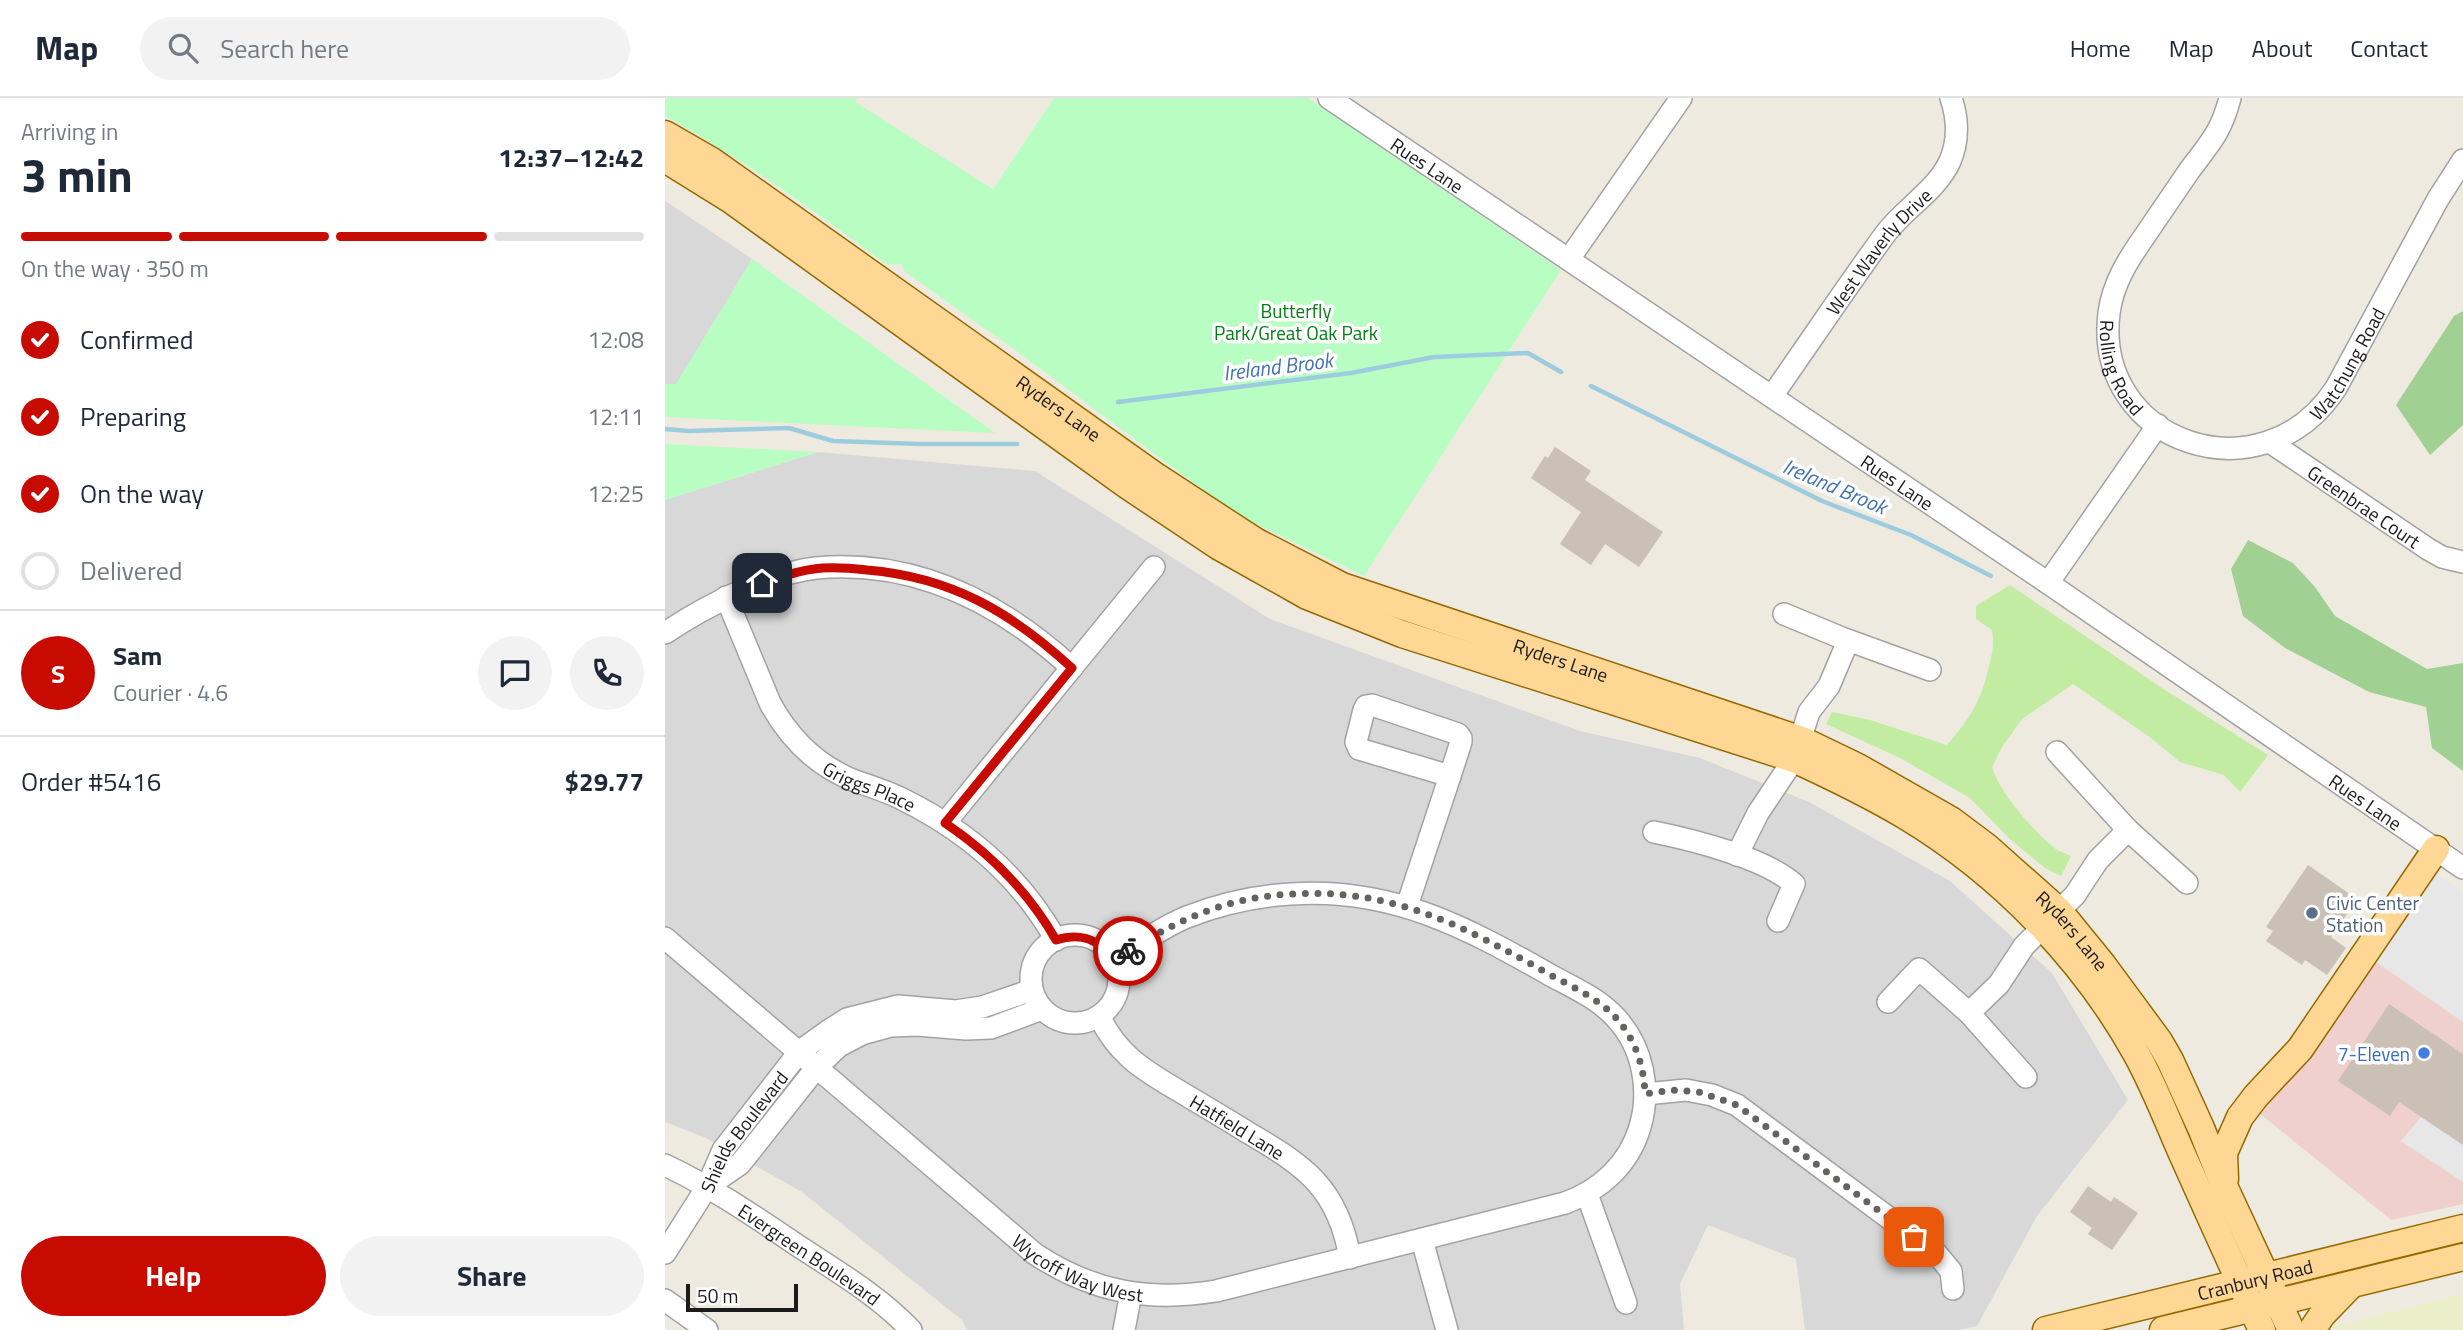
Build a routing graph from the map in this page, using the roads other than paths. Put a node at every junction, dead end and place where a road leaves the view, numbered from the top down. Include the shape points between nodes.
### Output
1 (1329, 98) edge
2 (1681, 98) edge
3 (1951, 98) edge
4 (2229, 98) edge
5 (665, 134) edge
6 (665, 159) edge
7 (2463, 160) edge
8 (1569, 259) junction
9 (1772, 396) junction
10 (2158, 425) junction
11 (2270, 442) junction
12 (2463, 562) edge
13 (1154, 567) dead end
14 (2048, 583) junction
15 (726, 597) junction
16 (1784, 614) dead end
17 (665, 633) edge
18 (1848, 640) junction
19 (1072, 668) junction
20 (1930, 670) dead end
21 (1798, 750) junction
22 (2057, 752) dead end
23 (1450, 776) junction
24 (945, 823) junction
25 (2128, 831) junction
26 (1654, 832) dead end
27 (2435, 849) junction
28 (1737, 855) junction
29 (2463, 868) edge
30 (2187, 883) dead end
31 (1407, 906) junction
32 (2051, 919) junction
33 (1778, 920) dead end
34 (665, 938) edge
35 (1056, 940) junction
36 (1114, 960) junction
37 (1037, 1000) junction
38 (1888, 1002) dead end
39 (1969, 1013) junction
40 (1099, 1016) junction
41 (800, 1051) junction
42 (817, 1067) junction
43 (2026, 1077) dead end
44 (1645, 1094) junction
45 (665, 1165) edge
46 (706, 1187) junction
47 (2225, 1188) junction
48 (1587, 1194) junction
49 (2463, 1228) edge
50 (1422, 1240) junction
51 (665, 1253) edge
52 (2463, 1257) edge
53 (1350, 1258) junction
54 (2266, 1276) junction
55 (2240, 1283) junction
56 (2351, 1285) junction
57 (1953, 1289) dead end
58 (1131, 1293) junction
59 (665, 1300) edge
60 (2278, 1302) junction
61 (1626, 1303) dead end
62 (2257, 1319) edge
63 (707, 1330) edge
64 (911, 1330) edge
65 (1124, 1330) edge
66 (1447, 1330) edge
67 (2046, 1330) edge
68 (2163, 1330) edge
69 (2291, 1330) edge
70 (2312, 1330) edge

1 - 8 street, Rues Lane
2 - 8 street
3 - 9 street, West Waverly Drive via 1957,131 1949,162 1888,230
4 - 10 street, Rolling Road via 2216,136 2125,266 2111,301 2109,340 2119,376 2131,398
5 - 21 main road, Ryders Lane via 712,161 1157,477 1255,541 1342,586
6 - 21 main road, Ryders Lane via 731,201 1128,486 1307,596 1402,634
7 - 11 street, Watchung Road via 2329,398 2302,426
8 - 9 street, Rues Lane
9 - 14 street, Rues Lane
10 - 11 street, Watchung Road via 2193,443 2217,448
10 - 14 street, Rolling Road
11 - 12 street, Greenbrae Court via 2428,549
13 - 19 street
14 - 27 street, Rues Lane
15 - 17 street
15 - 19 street via 815,568 917,578 971,597 1011,618
15 - 24 street, Griggs Place via 770,703 799,743 838,773 899,797
16 - 18 street
18 - 20 street
18 - 21 street via 1829,686 1809,712
19 - 24 street
21 - 28 street
21 - 32 main road, Ryders Lane via 1858,766 1951,820 1987,848
22 - 25 street
23 - 23 street via 1461,742 1458,734 1366,706 1356,741 1359,749
23 - 31 street
24 - 35 street, Griggs Place via 999,864 1041,914
25 - 30 street
25 - 32 street
26 - 28 street
27 - 29 street, Rues Lane
27 - 47 main road via 2300,1049 2240,1117 2224,1153
28 - 33 street via 1794,884
31 - 36 street via 1328,893 1255,898 1185,918
31 - 44 street, Wycoff Way West via 1498,945 1599,1003 1617,1018 1630,1038 1643,1071
32 - 39 street via 2024,946 1999,984
32 - 47 main road, Ryders Lane via 2103,965 2159,1041
32 - 55 main road, Ryders Lane via 2136,1054
34 - 41 street, Wycoff Way West
35 - 36 street via 1083,936 1106,949
35 - 37 street via 1035,961 1031,975
36 - 40 street via 1119,985
37 - 40 street via 1063,1022
37 - 41 street, Shields Boulevard via 956,1011 898,1006 867,1012 847,1019
37 - 42 street, Shields Boulevard via 991,1028 891,1026 862,1034 839,1046
38 - 39 street via 1919,968
39 - 43 street
40 - 53 street, Hatfield Lane via 1113,1043 1146,1071 1300,1164 1337,1213
41 - 42 street, Wycoff Way West
41 - 46 street, Shields Boulevard via 723,1150
42 - 46 street, Shields Boulevard via 740,1164
42 - 58 street, Wycoff Way West via 1035,1254 1098,1286
44 - 48 street, Wycoff Way West via 1643,1119 1629,1153 1615,1172
44 - 57 street via 1699,1092 1748,1112 1936,1254 1951,1271
45 - 46 street, Evergreen Boulevard
46 - 51 street
46 - 64 street, Evergreen Boulevard via 863,1289
47 - 54 main road, Ryders Lane
48 - 50 street, Wycoff Way West
48 - 61 street
49 - 54 main road, Cranbury Road
50 - 53 street, Wycoff Way West
50 - 66 street
52 - 56 main road, Cranbury Road
53 - 58 street, Wycoff Way West via 1216,1292 1168,1297
54 - 55 main road, Cranbury Road
54 - 60 main road, Ryders Lane
55 - 62 main road, Ryders Lane
55 - 67 main road, Cranbury Road
56 - 60 main road, Cranbury Road
56 - 70 main road
58 - 65 street
59 - 63 street
60 - 62 main road, Cranbury Road
60 - 69 main road, Ryders Lane
62 - 68 main road, Cranbury Road

